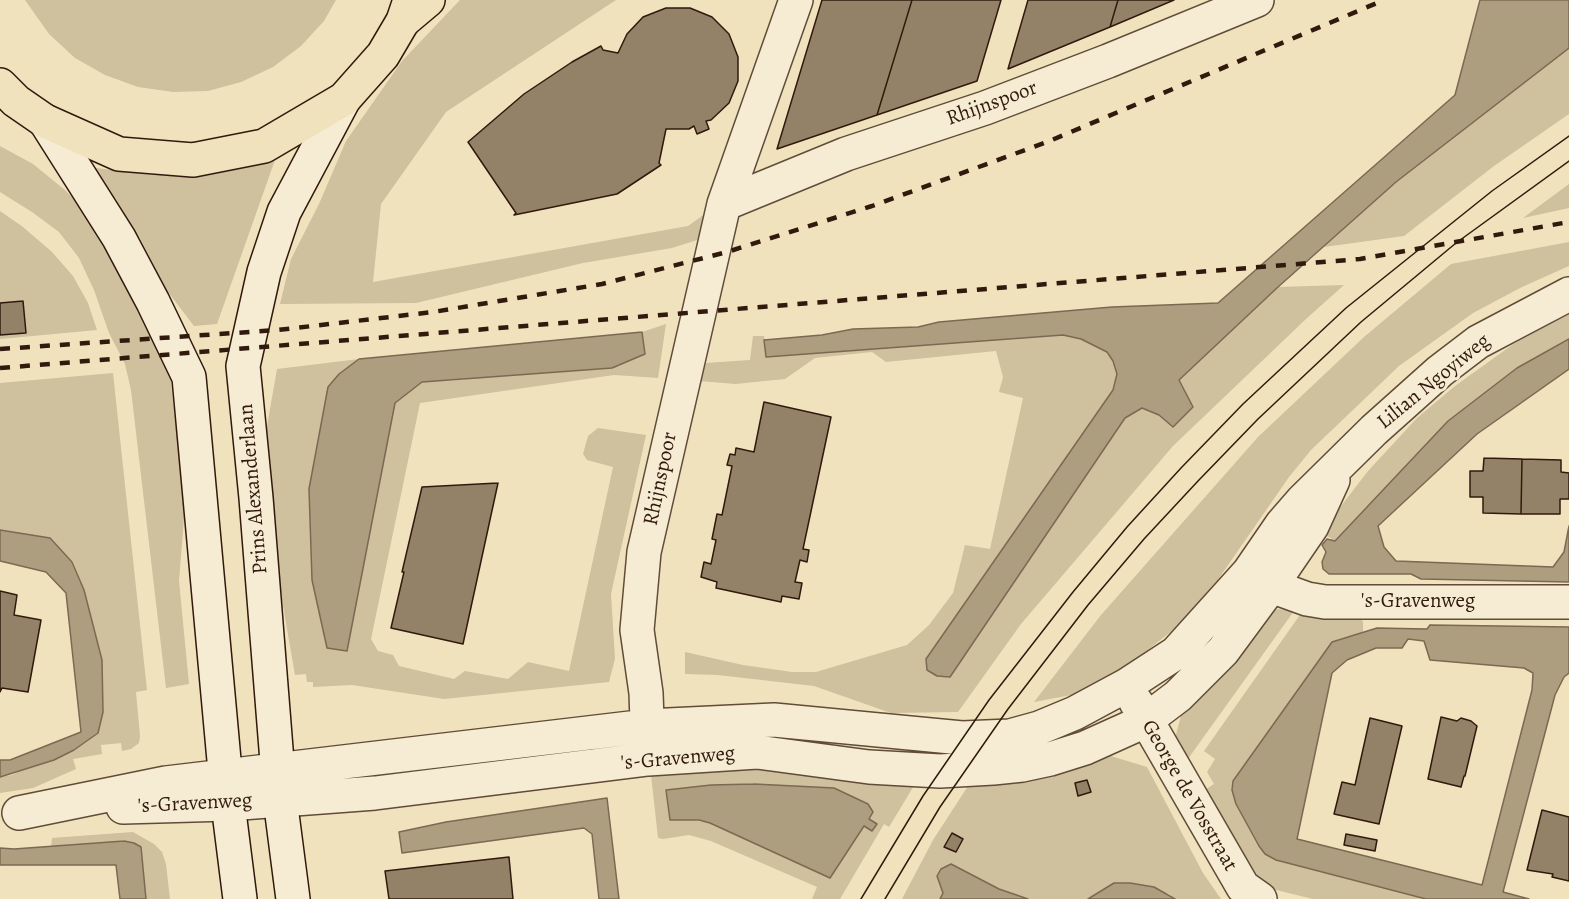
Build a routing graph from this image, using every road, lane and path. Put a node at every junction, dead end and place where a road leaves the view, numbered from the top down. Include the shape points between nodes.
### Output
1 (428, 0) edge
2 (796, 0) edge
3 (1257, 0) edge
4 (406, 10) edge
5 (5, 95) edge
6 (344, 99) junction
7 (45, 121) junction
8 (724, 204) junction
9 (1569, 294) edge
10 (1260, 579) junction
11 (1569, 602) edge
12 (1127, 685) junction
13 (1145, 721) junction
14 (648, 726) junction
15 (648, 759) junction
16 (279, 784) junction
17 (227, 789) junction
18 (9, 815) edge
19 (240, 899) edge
20 (293, 899) edge
21 (1260, 899) edge

1 - 4 main road
2 - 8 street, Rhijnspoor
3 - 8 street, Rhijnspoor via 1108,61 985,108 846,154
4 - 6 main road via 383,55
5 - 7 main road
6 - 7 main road via 264,146 192,160 119,154
6 - 16 street, Prins Alexanderlaan via 284,212 264,272 243,366
7 - 17 street via 119,238 189,377
8 - 14 street, Rhijnspoor via 644,552 637,630
9 - 10 street, Lilian Ngoyiweg via 1478,342 1374,430 1340,464 1312,526
10 - 11 street, 's-Gravenweg via 1307,599 1325,602
10 - 12 street, 's-Gravenweg via 1176,653
10 - 13 street, 's-Gravenweg via 1223,651 1178,696
12 - 13 street, George de Vosstraat
12 - 14 street, 's-Gravenweg via 1039,728 987,738 774,720
13 - 15 street, 's-Gravenweg via 1050,759 993,768 940,771 869,767 758,752
13 - 21 street, George de Vosstraat via 1243,887
14 - 15 street, Rhijnspoor
14 - 16 street, 's-Gravenweg
15 - 16 street, 's-Gravenweg via 375,793
16 - 17 street, 's-Gravenweg
16 - 20 street, Prins Alexanderlaan
17 - 18 street, 's-Gravenweg via 166,783
17 - 19 street

